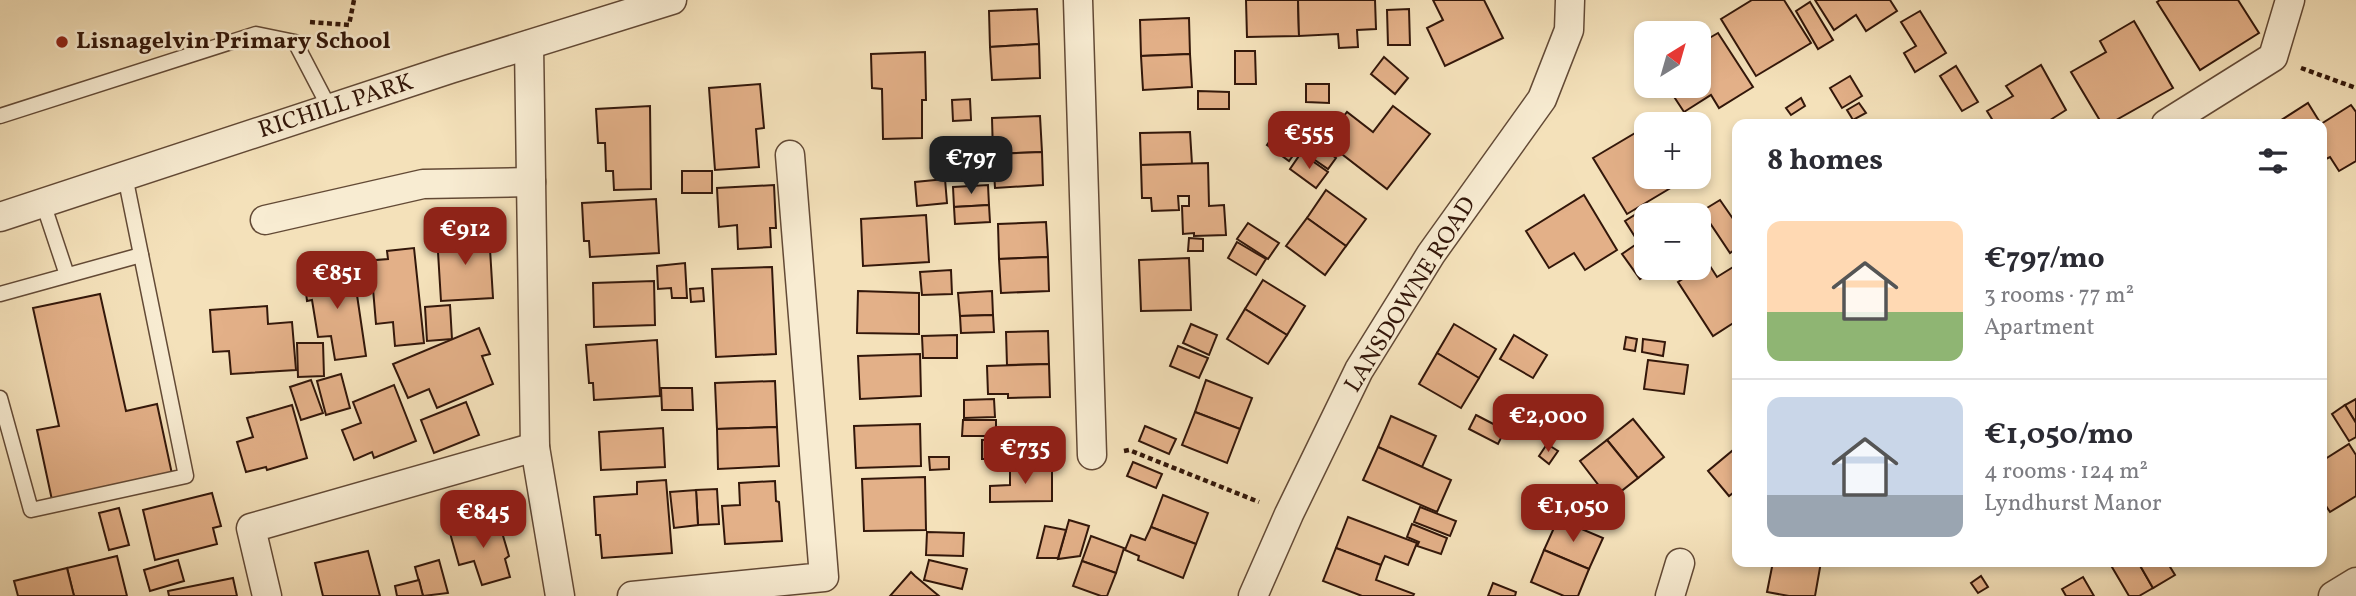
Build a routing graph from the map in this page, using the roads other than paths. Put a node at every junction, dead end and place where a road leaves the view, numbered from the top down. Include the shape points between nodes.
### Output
1 (672, 0) edge
2 (1078, 0) edge
3 (1570, 0) edge
4 (2290, 0) edge
5 (529, 45) junction
6 (330, 108) junction
7 (0, 116) edge
8 (2174, 119) edge
9 (790, 155) dead end
10 (125, 176) junction
11 (531, 182) junction
12 (43, 203) junction
13 (0, 217) edge
14 (265, 220) dead end
15 (141, 255) junction
16 (67, 275) junction
17 (0, 294) edge
18 (0, 398) edge
19 (536, 447) junction
20 (1091, 455) road end
21 (1680, 563) dead end
22 (2356, 582) edge
23 (267, 596) edge
24 (560, 596) edge
25 (632, 596) edge
26 (1253, 596) edge
27 (1670, 596) edge
28 (2333, 596) edge

1 - 5 street, RICHILL PARK
2 - 20 street
3 - 26 street, LANSDOWNE ROAD via 1569,30 1542,99 1431,254 1359,370
4 - 8 street via 2273,57
5 - 6 street, RICHILL PARK
5 - 11 street
6 - 7 lane via 295,42 256,34
6 - 10 street, RICHILL PARK
9 - 25 street via 824,577
10 - 12 street, RICHILL PARK
10 - 15 lane
11 - 14 street via 423,184
11 - 19 street
12 - 13 street, RICHILL PARK
12 - 16 lane
15 - 16 lane
15 - 18 lane via 186,476 31,510
16 - 17 lane
19 - 23 street via 250,528
19 - 24 street
21 - 27 street
22 - 28 street

